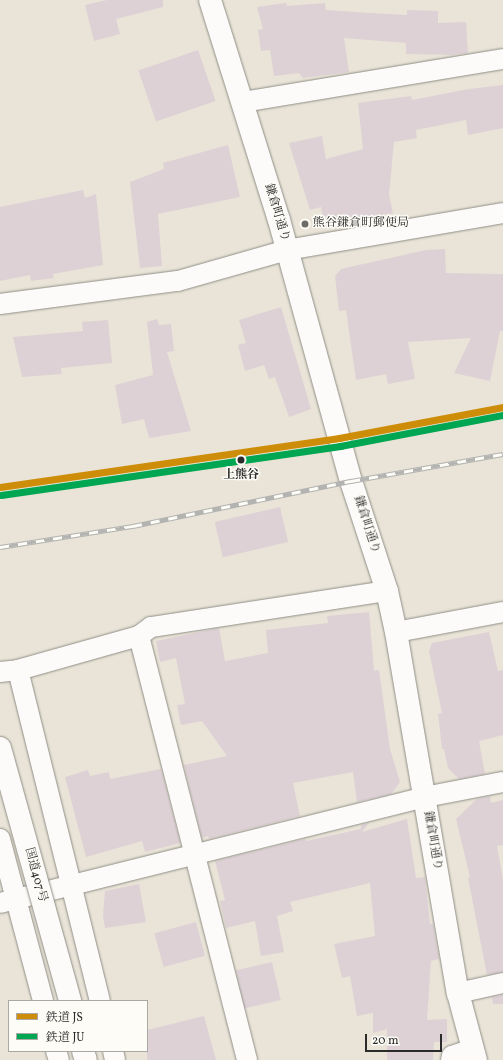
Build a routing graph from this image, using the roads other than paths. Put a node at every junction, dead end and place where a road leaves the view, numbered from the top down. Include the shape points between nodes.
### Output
1 (210, 0) edge
2 (503, 59) edge
3 (243, 102) junction
4 (503, 213) edge
5 (287, 250) junction
6 (0, 304) edge
7 (388, 591) junction
8 (503, 612) edge
9 (396, 632) junction
10 (139, 636) junction
11 (9, 671) edge
12 (0, 748) edge
13 (503, 782) edge
14 (425, 797) junction
15 (0, 838) edge
16 (193, 854) junction
17 (71, 885) junction
18 (8, 901) edge
19 (503, 983) edge
20 (458, 993) junction
21 (43, 1000) edge
22 (70, 1000) edge
23 (100, 1000) edge
24 (474, 1055) edge
25 (247, 1060) edge
26 (451, 1060) edge

1 - 3 main road, 鎌倉町通り
2 - 3 street
3 - 5 main road, 鎌倉町通り
4 - 5 street
5 - 6 street via 178,280
5 - 7 main road, 鎌倉町通り via 339,438
7 - 9 main road, 鎌倉町通り
7 - 10 street via 151,627
8 - 9 street
9 - 14 main road, 鎌倉町通り
10 - 11 street
10 - 16 street
11 - 17 street
12 - 22 main road, 国道407号, bridge
13 - 14 street
14 - 16 street
14 - 20 main road, 鎌倉町通り
15 - 18 street
16 - 17 street
16 - 25 street
17 - 18 street
17 - 23 street
18 - 21 street
19 - 20 street
20 - 24 main road, 鎌倉町通り
24 - 26 street via 452,1056

